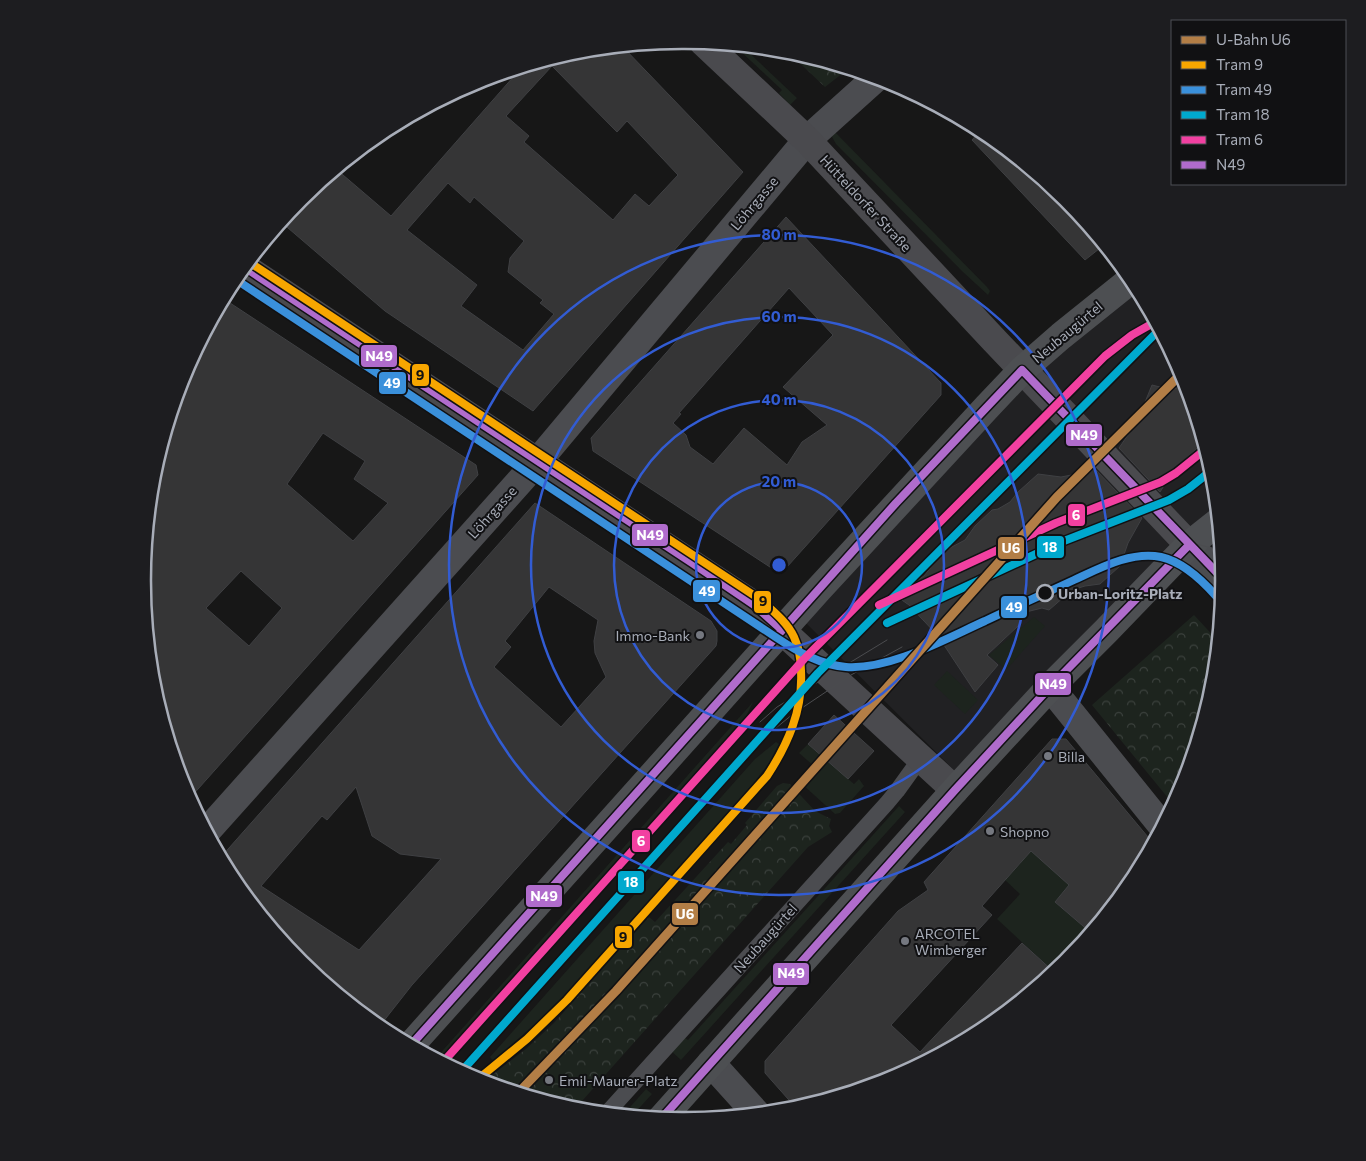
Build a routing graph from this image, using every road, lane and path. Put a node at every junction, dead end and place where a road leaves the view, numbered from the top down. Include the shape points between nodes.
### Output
1 (711, 50) edge
2 (871, 83) edge
3 (807, 140) junction
4 (251, 271) edge
5 (1125, 285) edge
6 (1022, 370) junction
7 (538, 460) junction
8 (1212, 527) edge
9 (1189, 545) junction
10 (1215, 571) edge
11 (782, 630) junction
12 (1050, 687) junction
13 (920, 758) junction
14 (955, 790) junction
15 (1158, 821) edge
16 (211, 826) edge
17 (415, 1040) edge
18 (712, 1063) junction
19 (612, 1108) edge
20 (752, 1108) edge
21 (668, 1112) edge

1 - 3 street, Hütteldorfer Straße
2 - 3 street, Löhrgasse
3 - 6 street, Hütteldorfer Straße
3 - 7 street, Löhrgasse
4 - 7 street
5 - 6 main road, Neubaugürtel
6 - 9 street
6 - 11 main road, Neubaugürtel
7 - 11 street via 754,605
7 - 16 street, Löhrgasse
8 - 9 main road
9 - 10 street
9 - 12 main road
11 - 13 street
11 - 17 main road, Neubaugürtel
12 - 14 main road
12 - 15 street
13 - 14 street
13 - 19 lane, Neubaugürtel via 887,803
14 - 18 main road
18 - 20 street
18 - 21 main road

